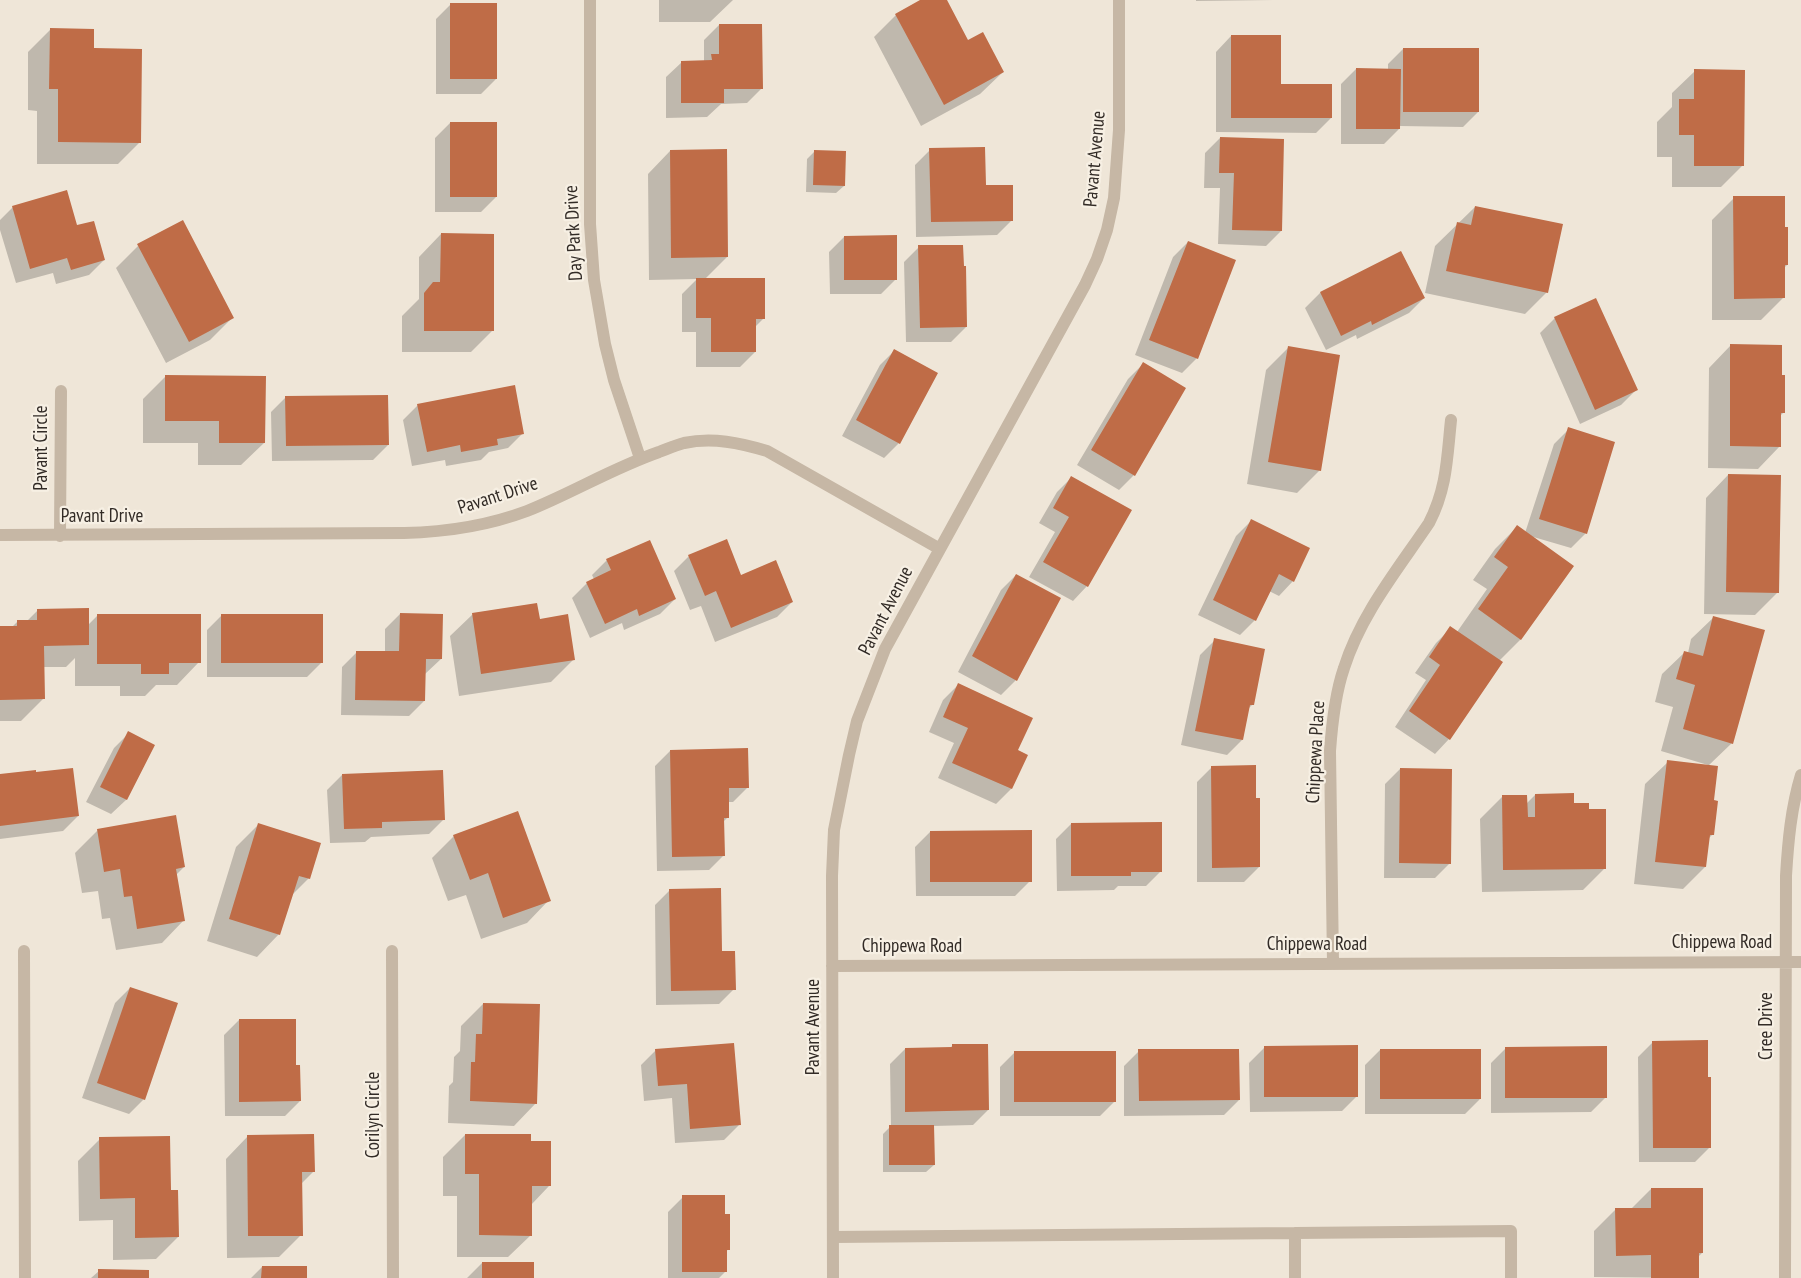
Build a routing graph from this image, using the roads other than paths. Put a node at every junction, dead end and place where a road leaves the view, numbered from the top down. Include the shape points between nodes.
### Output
1 (590, 0) edge
2 (1119, 0) edge
3 (61, 391) dead end
4 (1451, 420) dead end
5 (640, 458) junction
6 (0, 535) edge
7 (60, 536) junction
8 (940, 549) junction
9 (1801, 775) edge
10 (392, 951) dead end
11 (24, 952) dead end
12 (1786, 962) junction
13 (1801, 962) edge
14 (1333, 964) junction
15 (832, 966) junction
16 (1295, 1233) junction
17 (833, 1237) junction
18 (25, 1278) edge
19 (393, 1278) edge
20 (833, 1278) edge
21 (1295, 1278) edge
22 (1511, 1278) edge
23 (1785, 1278) edge

1 - 5 street, Day Park Drive via 590,224 594,280 614,380
2 - 8 street, Pavant Avenue via 1118,164 1107,230 1085,285
3 - 7 street, Pavant Circle
4 - 14 street, Chippewa Place via 1446,474 1437,507 1367,615 1344,668 1337,697 1330,751
5 - 7 street, Pavant Drive via 527,510 477,526 452,530
5 - 8 street, Pavant Drive via 684,443 703,441 737,443 767,451
6 - 7 street, Pavant Drive
8 - 15 street, Pavant Avenue via 885,649 857,722 834,830
9 - 12 street, Cree Drive via 1787,845
10 - 19 street, Corilyn Circle
11 - 18 street
12 - 13 street, Chippewa Road
12 - 14 street, Chippewa Road
12 - 23 street, Cree Drive
14 - 15 street, Chippewa Road
15 - 17 street, Pavant Avenue
16 - 17 street
16 - 21 street
16 - 22 street via 1511,1231
17 - 20 street, Pavant Avenue

